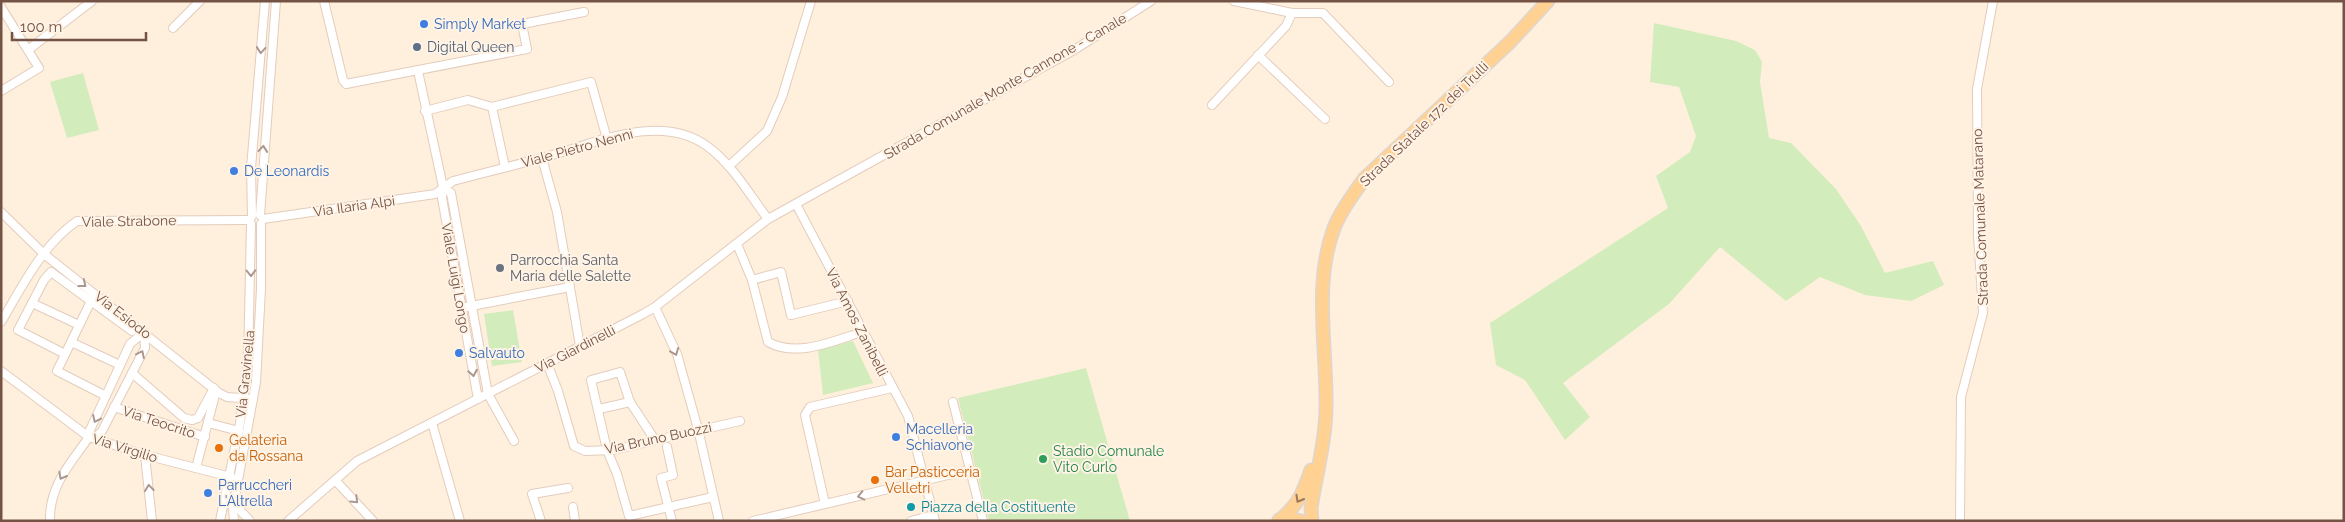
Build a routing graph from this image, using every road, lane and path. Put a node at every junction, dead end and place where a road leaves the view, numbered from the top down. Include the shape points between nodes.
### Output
1 (92, 1) edge
2 (200, 1) edge
3 (265, 1) edge
4 (276, 1) edge
5 (324, 1) edge
6 (811, 1) edge
7 (1150, 1) edge
8 (1234, 1) edge
9 (1548, 1) edge
10 (1993, 1) edge
11 (1, 7) edge
12 (584, 12) dead end
13 (1292, 13) junction
14 (173, 28) dead end
15 (28, 50) junction
16 (1258, 55) junction
17 (418, 71) junction
18 (1389, 82) dead end
19 (1, 91) edge
20 (1212, 105) dead end
21 (492, 107) junction
22 (425, 112) junction
23 (1325, 119) dead end
24 (607, 139) junction
25 (542, 158) junction
26 (729, 166) junction
27 (505, 167) junction
28 (858, 170) joint
29 (443, 187) junction
30 (796, 204) junction
31 (1, 212) edge
32 (768, 219) junction
33 (256, 220) junction
34 (738, 244) junction
35 (44, 254) junction
36 (752, 280) junction
37 (570, 287) junction
38 (91, 301) junction
39 (848, 301) junction
40 (32, 303) junction
41 (472, 306) junction
42 (655, 307) junction
43 (461, 308) junction
44 (2, 318) edge
45 (79, 325) junction
46 (132, 331) dead end
47 (144, 332) junction
48 (862, 332) junction
49 (71, 342) junction
50 (580, 346) junction
51 (65, 354) junction
52 (547, 363) junction
53 (120, 365) junction
54 (1, 371) edge
55 (132, 373) junction
56 (892, 388) junction
57 (215, 390) junction
58 (488, 394) junction
59 (106, 396) junction
60 (244, 398) junction
61 (253, 399) junction
62 (478, 399) junction
63 (630, 402) junction
64 (953, 402) dead end
65 (114, 407) junction
66 (599, 409) junction
67 (192, 420) junction
68 (740, 420) dead end
69 (432, 423) junction
70 (208, 424) junction
71 (698, 429) junction
72 (188, 431) junction
73 (239, 431) junction
74 (89, 437) junction
75 (204, 437) junction
76 (655, 440) junction
77 (514, 441) dead end
78 (1321, 442) junction
79 (667, 447) dead end
80 (606, 450) junction
81 (145, 454) junction
82 (196, 468) junction
83 (969, 470) junction
84 (229, 476) junction
85 (239, 479) junction
86 (335, 480) junction
87 (925, 481) junction
88 (568, 488) dead end
89 (236, 494) junction
90 (713, 497) junction
91 (825, 504) junction
92 (573, 507) dead end
93 (668, 507) junction
94 (934, 518) edge
95 (1278, 520) edge
96 (50, 521) edge
97 (152, 521) edge
98 (220, 521) edge
99 (234, 521) edge
100 (250, 521) edge
101 (288, 521) edge
102 (373, 521) edge
103 (460, 521) edge
104 (541, 521) edge
105 (576, 521) edge
106 (672, 521) edge
107 (719, 521) edge
108 (753, 521) edge
109 (911, 521) edge
110 (983, 521) edge
111 (1301, 521) edge
112 (1312, 521) edge
113 (1960, 521) edge

1 - 15 street
2 - 14 street
3 -> 33 street, Via Gravinella via 251,168
33 -> 4 street, Via Gravinella
5 - 17 street via 342,80 346,84
6 - 26 street via 782,97 767,131
7 - 28 street, Strada Comunale Monte Cannone - Canale via 1074,50
8 - 13 street
9 - 78 main road, Strada Statale 172 dei Trulli via 1510,42 1364,179 1334,227 1326,254 1323,290 1326,407
10 - 113 street, Strada Comunale Matarano via 1977,89 1978,236 1983,314 1961,397
11 - 15 street
12 - 17 street via 522,24 527,49
13 - 16 street via 1286,26
13 - 18 street via 1323,14
15 - 19 street via 39,68
16 - 20 street
16 - 23 street
17 - 22 street, Viale Luigi Longo
21 - 22 street via 468,100
21 - 24 street via 590,82
21 - 27 street
22 - 29 street, Viale Luigi Longo
24 - 25 street, Viale Pietro Nenni
24 - 26 street, Viale Pietro Nenni via 644,131 675,132 706,145
25 - 27 street, Viale Pietro Nenni
25 - 37 street
26 - 32 street, Viale Pietro Nenni
27 - 29 street, Viale Pietro Nenni via 453,181
28 - 30 street, Via Giardinelli
29 - 33 street, Via Ilaria Alpi via 435,194
29 - 41 street, Viale Luigi Longo via 451,193
29 - 43 street, Viale Luigi Longo via 442,198
30 - 32 street, Via Giardinelli
30 - 39 street, Via Amos Zanibelli
31 - 35 street, Via Esiodo
32 - 34 street, Via Giardinelli
33 - 35 street, Viale Strabone via 77,221 60,232
33 -> 60 street, Via Gravinella
33 - 61 street, Via Gravinella via 261,309
34 - 36 street
34 - 42 street, Via Giardinelli
35 - 44 street, Viale Strabone
35 -> 47 street, Via Esiodo
36 - 39 street via 781,272 791,315
36 - 48 street via 765,336 768,342 779,348 791,350 812,346
37 - 41 street
37 - 50 street
38 - 40 street, Via Esiodo via 51,272
38 - 45 street, Via Teocrito
38 - 46 street, Via Esiodo
39 - 48 street, Via Amos Zanibelli
40 - 45 street
40 - 51 street via 18,330
41 - 43 street
41 - 58 street, Viale Luigi Longo
42 - 50 street, Via Giardinelli
42 -> 71 street via 677,354
43 -> 62 street, Viale Luigi Longo
45 - 49 street, Via Teocrito
47 - 53 street via 130,344
55 -> 47 street via 145,348
47 - 57 street, Via Esiodo
48 - 56 street, Via Amos Zanibelli
49 - 51 street, Via Teocrito
49 - 53 street
50 - 52 street, Via Giardinelli
51 - 59 street, Via Teocrito via 57,372
52 - 58 street, Via Giardinelli
52 - 80 street, Via Bruno Buozzi via 574,446 585,451
53 - 59 street
54 - 74 street, Via Virgilio
55 - 65 street
55 - 67 street via 184,418
56 - 87 street, Via Amos Zanibelli via 908,416
56 - 91 street via 810,407 805,415
57 - 60 street, Via Esiodo via 227,396
57 - 67 street via 198,418
57 - 70 street
58 - 62 street, Via Giardinelli
58 - 77 street, Viale Luigi Longo
59 -> 74 street
60 - 61 street, Via Esiodo
60 - 73 street, Via Gravinella
61 - 85 street, Via Gravinella
62 - 69 street, Via Giardinelli
63 - 66 street
63 - 66 street via 620,372 592,380
63 - 76 street
64 - 83 street
65 - 72 street, Via Teocrito
65 - 74 street via 98,436
66 - 80 street
67 - 72 street
68 - 71 street, Via Bruno Buozzi
69 - 86 street, Via Giardinelli via 357,461
69 - 103 street
70 - 73 street
70 - 75 street
71 - 76 street, Via Bruno Buozzi
71 - 90 street
72 - 75 street, Via Teocrito
73 - 84 street, Via Gravinella
74 - 81 street, Via Virgilio
74 -> 96 street via 54,490
75 - 82 street
76 - 80 street, Via Bruno Buozzi
78 -> 95 main road, Strada Statale 172 dei Trulli via 1301,498
78 - 112 main road, Strada Statale 172 dei Trulli
79 - 93 street via 673,475 661,478
80 - 93 street via 629,516
81 - 82 street, Via Virgilio
97 -> 81 street
82 - 84 street, Via Virgilio
83 - 87 street
83 - 110 street
84 - 85 street, Via Virgilio
84 - 98 street, Via Gravinella
85 - 89 street, Via Gravinella
86 - 101 street, Via Giardinelli
86 -> 102 street
87 -> 91 street
87 - 94 street
88 - 104 street via 532,494
89 - 99 street, Via Gravinella
89 - 100 street via 240,510
90 - 93 street
90 - 107 street
91 - 108 street
92 - 105 street
93 - 106 street
94 - 109 street
95 - 111 main road, Strada Statale 172 dei Trulli

